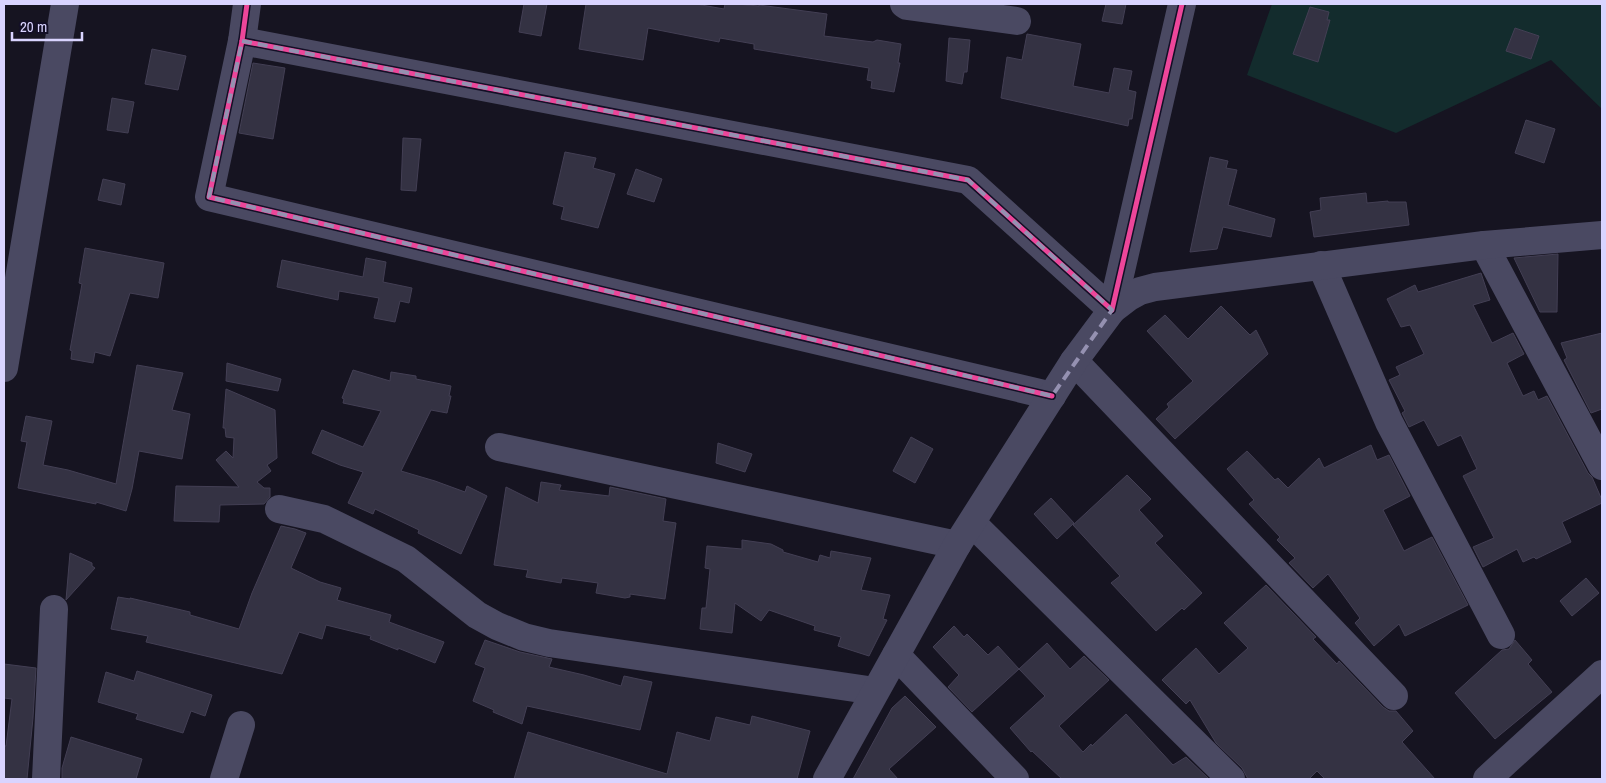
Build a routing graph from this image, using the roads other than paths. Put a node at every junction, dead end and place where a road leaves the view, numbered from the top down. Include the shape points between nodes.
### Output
1 (65, 4) edge
2 (247, 4) edge
3 (904, 4) edge
4 (1182, 4) edge
5 (1017, 21) dead end
6 (242, 41) junction
7 (1602, 236) edge
8 (1484, 245) junction
9 (1321, 266) junction
10 (1112, 310) junction
11 (1074, 361) junction
12 (4, 368) edge
13 (1052, 396) junction
14 (499, 447) dead end
15 (1602, 466) edge
16 (279, 509) dead end
17 (965, 534) junction
18 (54, 609) dead end
19 (1501, 635) dead end
20 (896, 656) junction
21 (1602, 674) edge
22 (875, 691) junction
23 (1394, 696) dead end
24 (242, 725) dead end
25 (46, 779) edge
26 (224, 779) edge
27 (828, 779) edge
28 (1015, 779) edge
29 (1231, 779) edge
30 (1487, 779) edge

1 - 12 street
2 - 6 street
3 - 5 street
4 - 10 street
6 - 10 street via 968,180
6 - 13 street via 209,197
7 - 8 street
8 - 9 street
8 - 15 street
9 - 10 street via 1155,287 1140,291
9 - 19 street via 1389,422
10 - 11 street
11 - 13 street
11 - 23 street
13 - 17 street
14 - 17 street
16 - 22 street via 324,519 406,559 477,615 524,637
17 - 20 street
17 - 29 street
18 - 25 street
20 - 22 street
20 - 28 street
21 - 30 street
22 - 27 street
24 - 26 street

